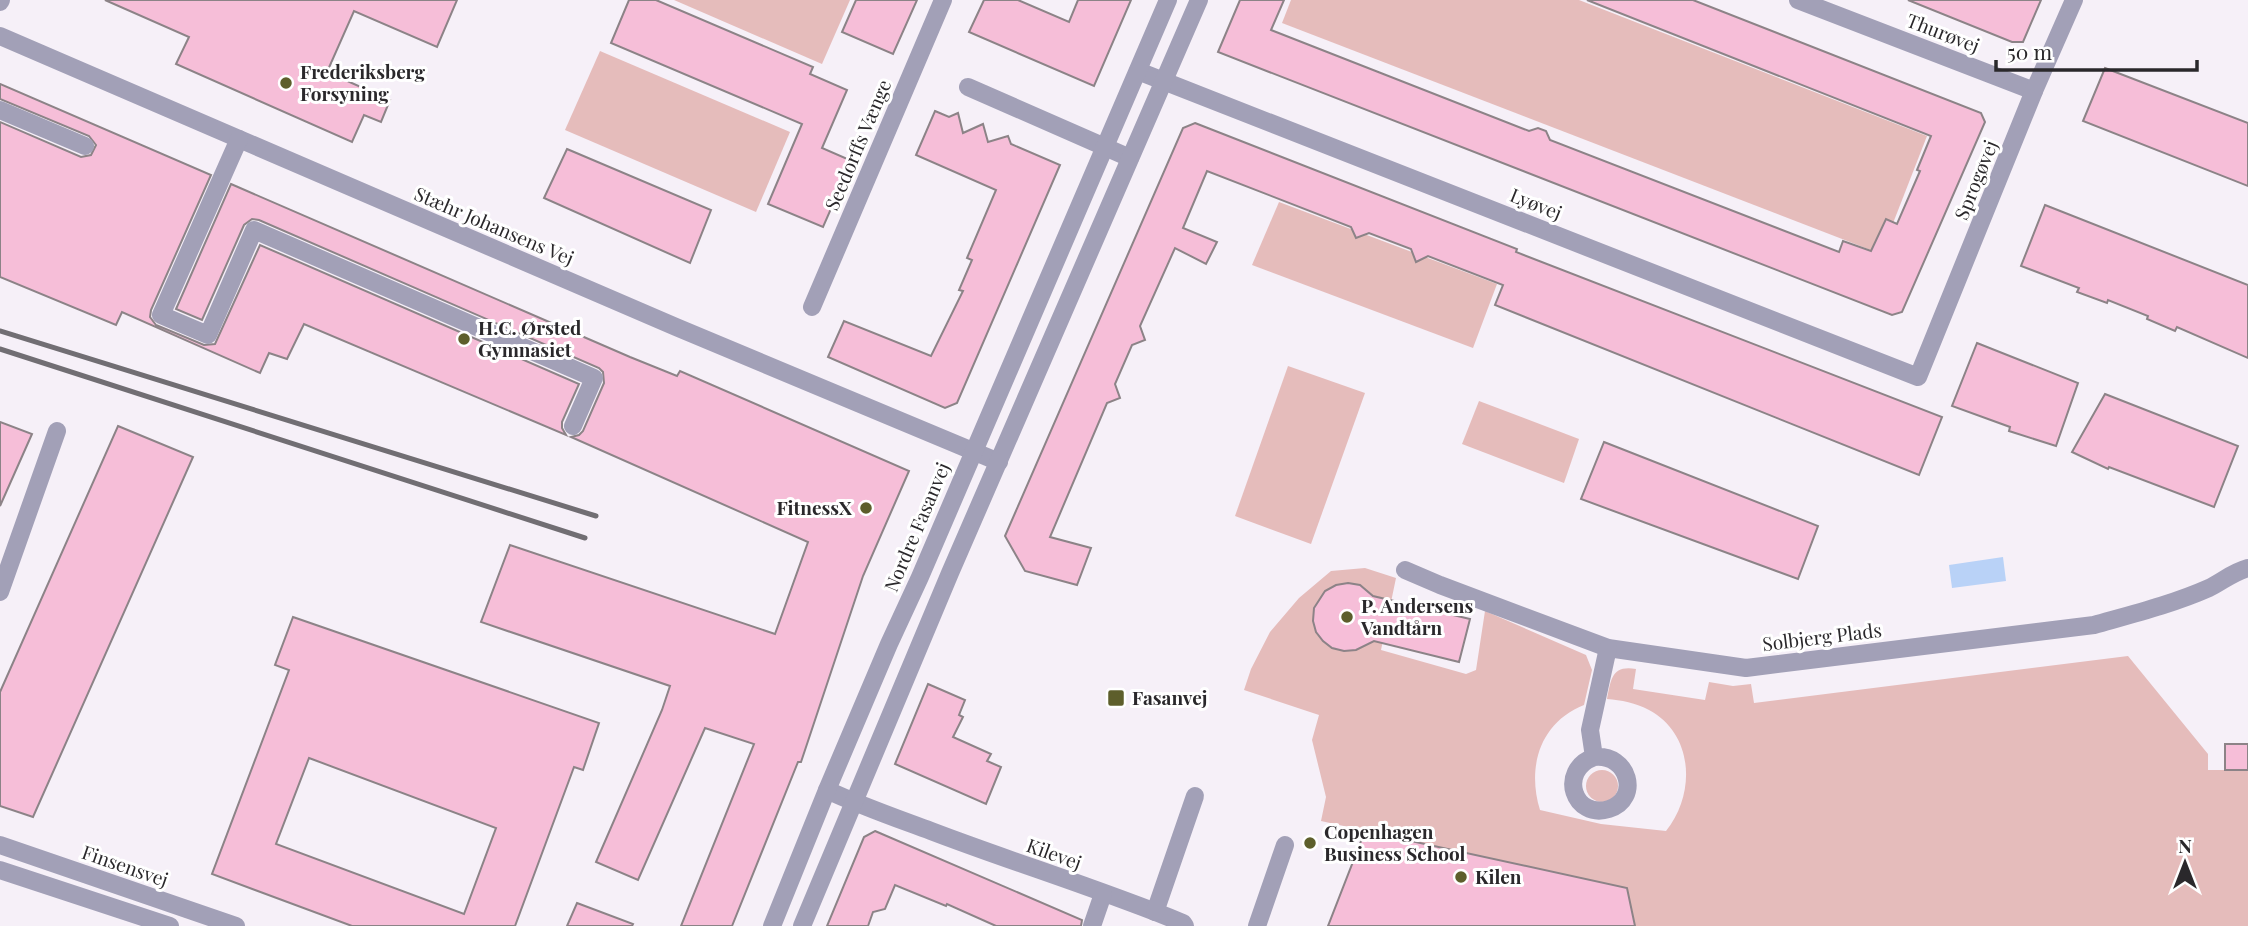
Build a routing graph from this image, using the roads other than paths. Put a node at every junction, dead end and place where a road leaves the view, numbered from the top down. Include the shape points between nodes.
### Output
1 (943, 0) edge
2 (1168, 0) edge
3 (1199, 0) edge
4 (1798, 0) edge
5 (2074, 0) edge
6 (0, 36) edge
7 (1138, 71) junction
8 (1164, 80) junction
9 (968, 87) dead end
10 (2034, 91) junction
11 (0, 110) edge
12 (239, 139) junction
13 (85, 146) dead end
14 (1105, 147) junction
15 (1130, 158) junction
16 (812, 307) dead end
17 (1918, 377) joint
18 (573, 426) dead end
19 (57, 431) dead end
20 (973, 452) junction
21 (999, 462) junction
22 (2248, 568) edge
23 (1405, 570) dead end
24 (0, 592) edge
25 (1608, 648) junction
26 (1594, 757) dead end
27 (827, 790) junction
28 (1195, 796) dead end
29 (853, 802) junction
30 (0, 845) edge
31 (1285, 845) dead end
32 (0, 870) edge
33 (1103, 894) junction
34 (155, 898) junction
35 (1155, 912) junction
36 (142, 916) junction
37 (170, 926) edge
38 (236, 926) edge
39 (772, 926) edge
40 (802, 926) edge
41 (1092, 926) edge
42 (1185, 926) edge
43 (1257, 926) edge

1 - 16 street, Seedorffs Vænge
2 - 7 street, Nordre Fasanvej
3 - 8 street
4 - 10 street, Thurøvej
5 - 10 street, Sprogøvej
6 - 12 street, Stæhr Johansens Vej
7 - 8 street, Lyøvej
7 - 14 street, Nordre Fasanvej
8 - 15 street
8 - 17 street, Lyøvej
9 - 14 street
10 - 17 street, Sprogøvej
11 - 13 street
12 - 18 street via 161,315 208,335 254,230 594,378
12 - 20 street, Stæhr Johansens Vej
14 - 15 street
14 - 20 street, Nordre Fasanvej
15 - 21 street
19 - 24 street
20 - 21 street, Stæhr Johansens Vej
20 - 27 street, Nordre Fasanvej
21 - 29 street
22 - 25 street, Solbjerg Plads via 2211,587 2094,625 1800,662 1745,668
23 - 25 street, Solbjerg Plads
25 - 26 street via 1590,730
27 - 29 street, Kilevej
27 - 39 street, Nordre Fasanvej
28 - 35 street
29 - 33 street, Kilevej
29 - 40 street
30 - 34 street, Finsensvej
31 - 43 street
32 - 36 street
33 - 35 street, Kilevej
33 - 41 street
34 - 36 street
34 - 38 street, Finsensvej
35 - 42 street, Kilevej
36 - 37 street

